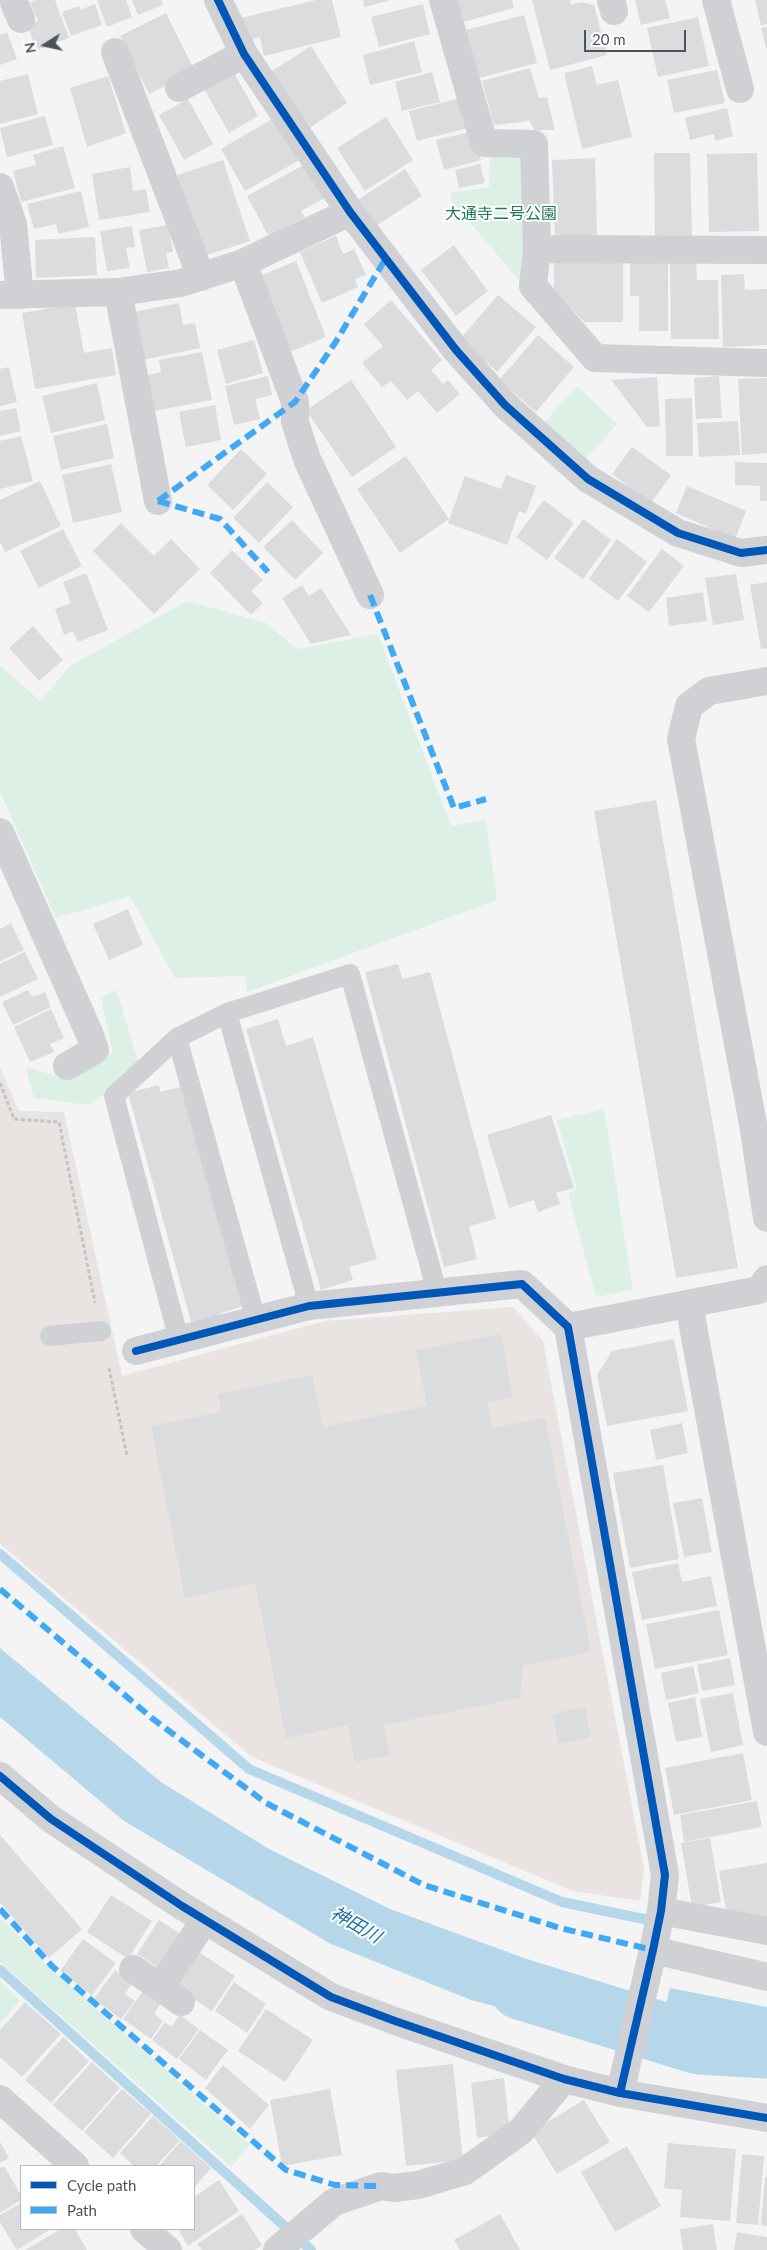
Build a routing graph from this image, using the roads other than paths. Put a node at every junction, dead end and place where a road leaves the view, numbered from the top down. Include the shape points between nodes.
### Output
1 (218, 0) edge
2 (443, 0) edge
3 (716, 0) edge
4 (115, 52) dead end
5 (244, 54) junction
6 (179, 88) dead end
7 (740, 89) dead end
8 (0, 186) edge
9 (350, 212) junction
10 (537, 250) junction
11 (767, 250) edge
12 (243, 263) junction
13 (201, 277) junction
14 (118, 292) junction
15 (10, 295) edge
16 (767, 363) edge
17 (158, 501) dead end
18 (767, 550) edge
19 (370, 595) dead end
20 (767, 681) edge
21 (0, 832) edge
22 (227, 1013) junction
23 (177, 1038) junction
24 (67, 1066) dead end
25 (767, 1218) edge
26 (767, 1280) edge
27 (437, 1292) junction
28 (689, 1304) junction
29 (309, 1306) junction
30 (256, 1320) junction
31 (568, 1327) junction
32 (101, 1331) road end
33 (50, 1336) dead end
34 (179, 1340) junction
35 (136, 1351) dead end
36 (767, 1732) edge
37 (0, 1776) edge
38 (661, 1911) junction
39 (205, 1920) junction
40 (767, 1931) edge
41 (651, 1958) junction
42 (133, 1969) dead end
43 (767, 1977) edge
44 (564, 2079) junction
45 (621, 2084) junction
46 (0, 2099) edge
47 (767, 2118) edge
48 (74, 2165) edge
49 (145, 2230) edge
50 (288, 2241) edge
51 (168, 2250) edge

1 - 5 street
2 - 10 street via 484,143 534,144
3 - 7 street
4 - 13 street
5 - 6 street
5 - 9 street
8 - 15 street via 13,224
9 - 12 street
9 - 18 street via 456,350 505,405 588,480 678,532 741,553
10 - 11 street
10 - 16 street via 533,286 595,358
12 - 13 street
12 - 19 street via 295,402 295,422 307,459
13 - 14 street via 182,283
14 - 15 street
14 - 17 street
20 - 25 street via 709,691 689,706 681,739 753,1124
21 - 24 street via 95,1050
22 - 23 lane
22 - 27 lane via 350,974
22 - 29 lane
23 - 30 lane
23 - 34 lane via 114,1096
26 - 28 street via 759,1290
27 - 29 street
27 - 31 street via 522,1284
28 - 31 street
28 - 36 street
29 - 30 street
30 - 34 street
31 - 38 street via 665,1874
32 - 33 lane
34 - 35 street
37 - 39 street via 50,1819
38 - 40 street
38 - 41 street
39 - 42 street via 171,1994
39 - 44 street via 331,1996
41 - 43 street
41 - 45 street
44 - 45 street
44 - 50 street via 521,2131 465,2171 418,2186 381,2186 334,2202
45 - 47 street
46 - 48 street
49 - 51 street

